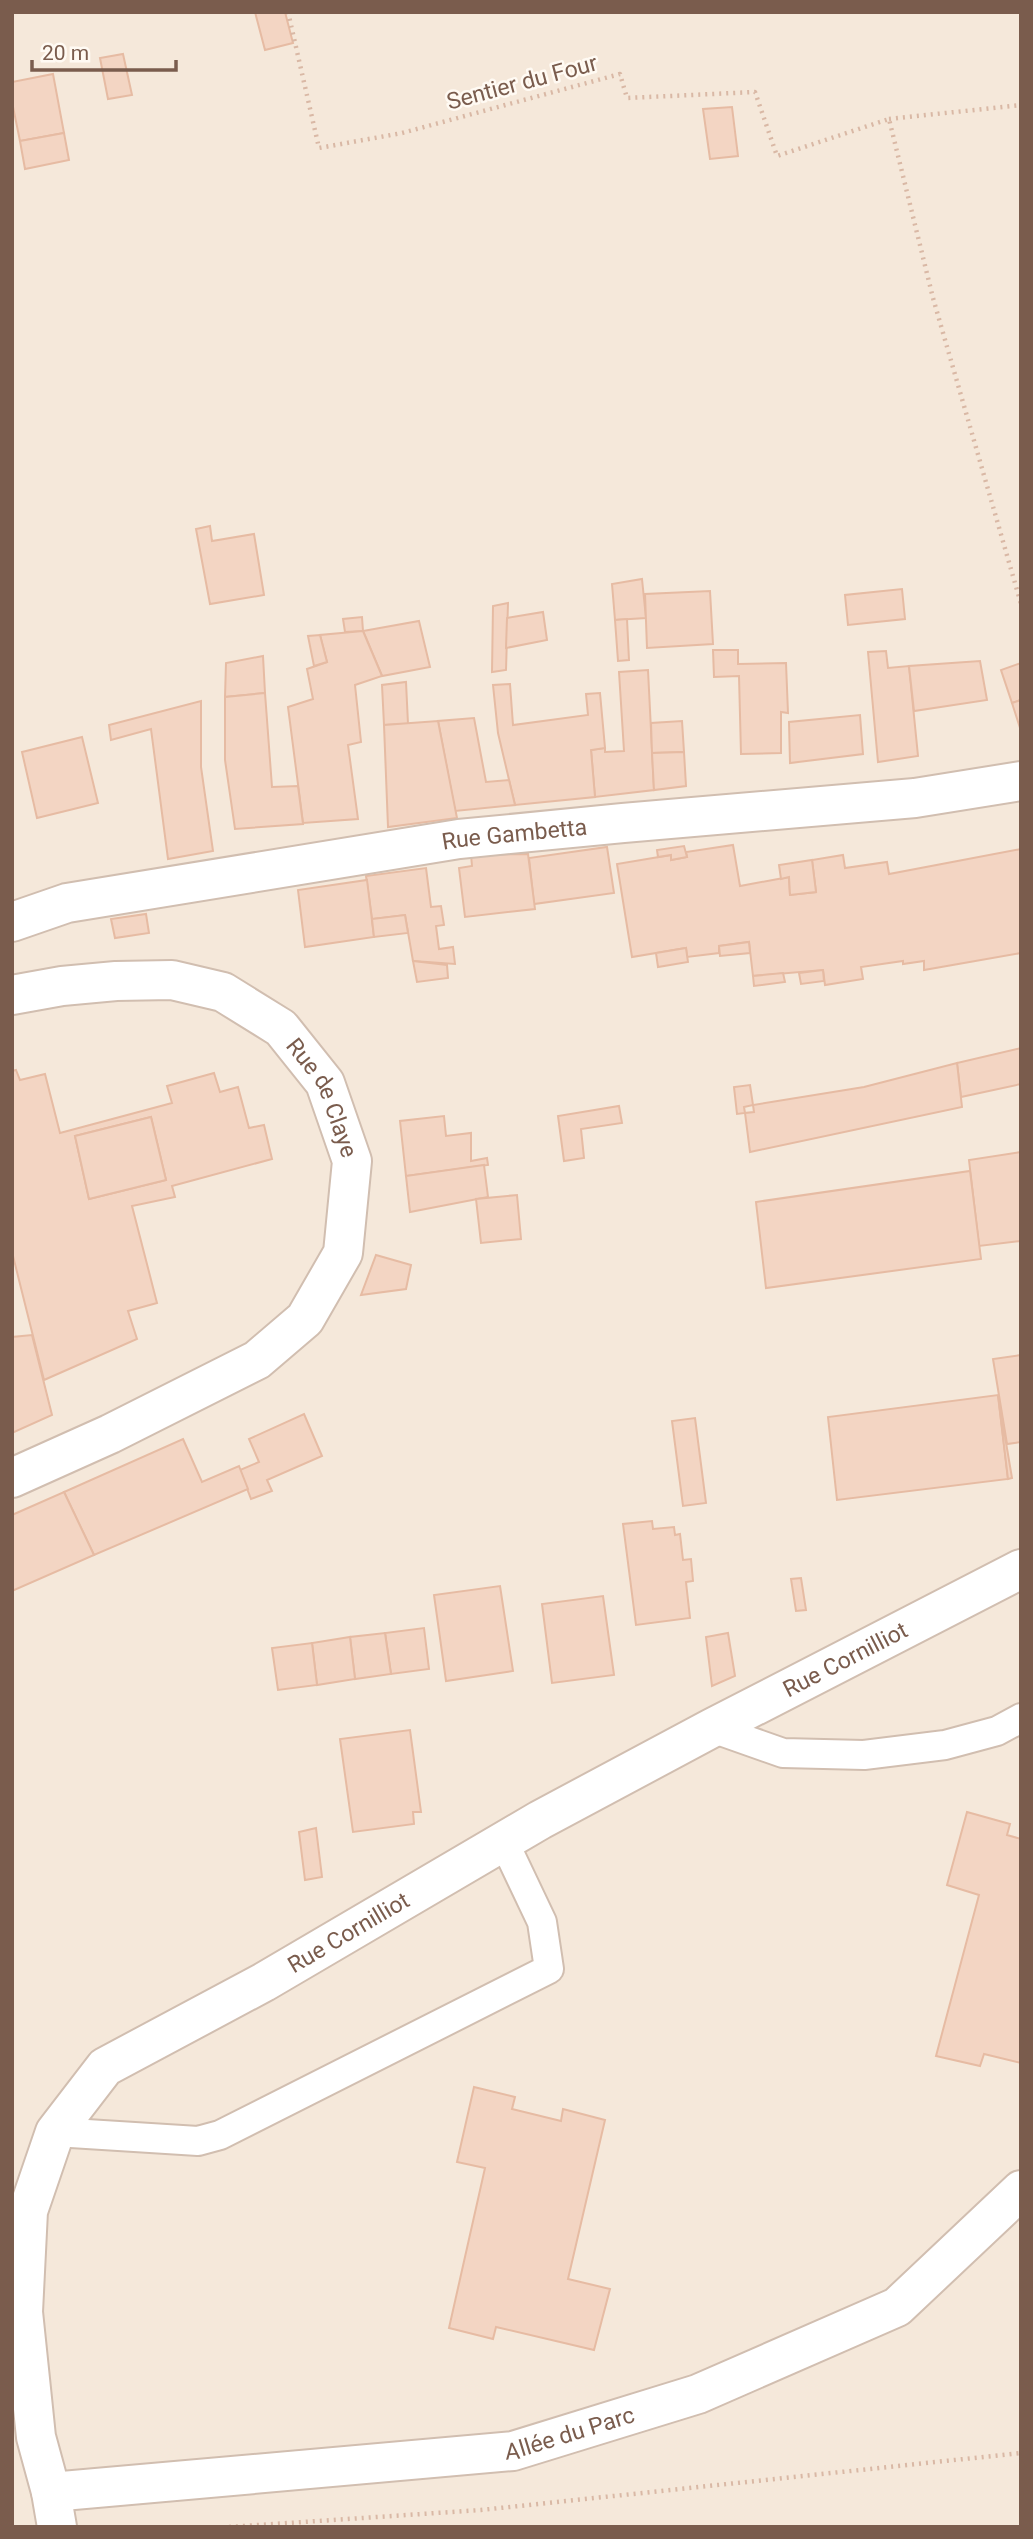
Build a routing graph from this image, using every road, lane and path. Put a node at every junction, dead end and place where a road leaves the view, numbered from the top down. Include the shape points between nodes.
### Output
1 (288, 12) edge
2 (1021, 105) edge
3 (889, 119) junction
4 (1021, 604) edge
5 (1021, 782) edge
6 (12, 922) edge
7 (12, 995) edge
8 (12, 1478) edge
9 (1021, 1569) edge
10 (1021, 1718) edge
11 (712, 1728) junction
12 (504, 1842) junction
13 (55, 2132) junction
14 (1021, 2190) edge
15 (1021, 2453) edge
16 (54, 2510) edge
17 (229, 2527) edge

1 - 3 path, Sentier du Four via 319,148 402,133 620,74 627,98 755,92 777,156
2 - 3 path, Sentier du Four
3 - 4 path via 933,298
5 - 6 street, Rue Gambetta via 915,799 460,839 67,903
7 - 8 street, Rue de Claye via 62,986 172,980 223,992 281,1028 324,1083 352,1161 342,1253 305,1319 257,1360
9 - 11 street, Rue Cornilliot
10 - 11 lane via 997,1731 946,1745 864,1755 783,1753
11 - 12 street, Rue Cornilliot
12 - 13 street, Rue Cornilliot via 264,1982 105,2067
12 - 13 lane via 542,1922 549,1969 220,2135 198,2141
13 - 16 street, Rue Cornilliot via 27,2211 23,2312 36,2437
14 - 16 street, Allée du Parc via 897,2307 698,2394 513,2451
15 - 17 path via 481,2510

